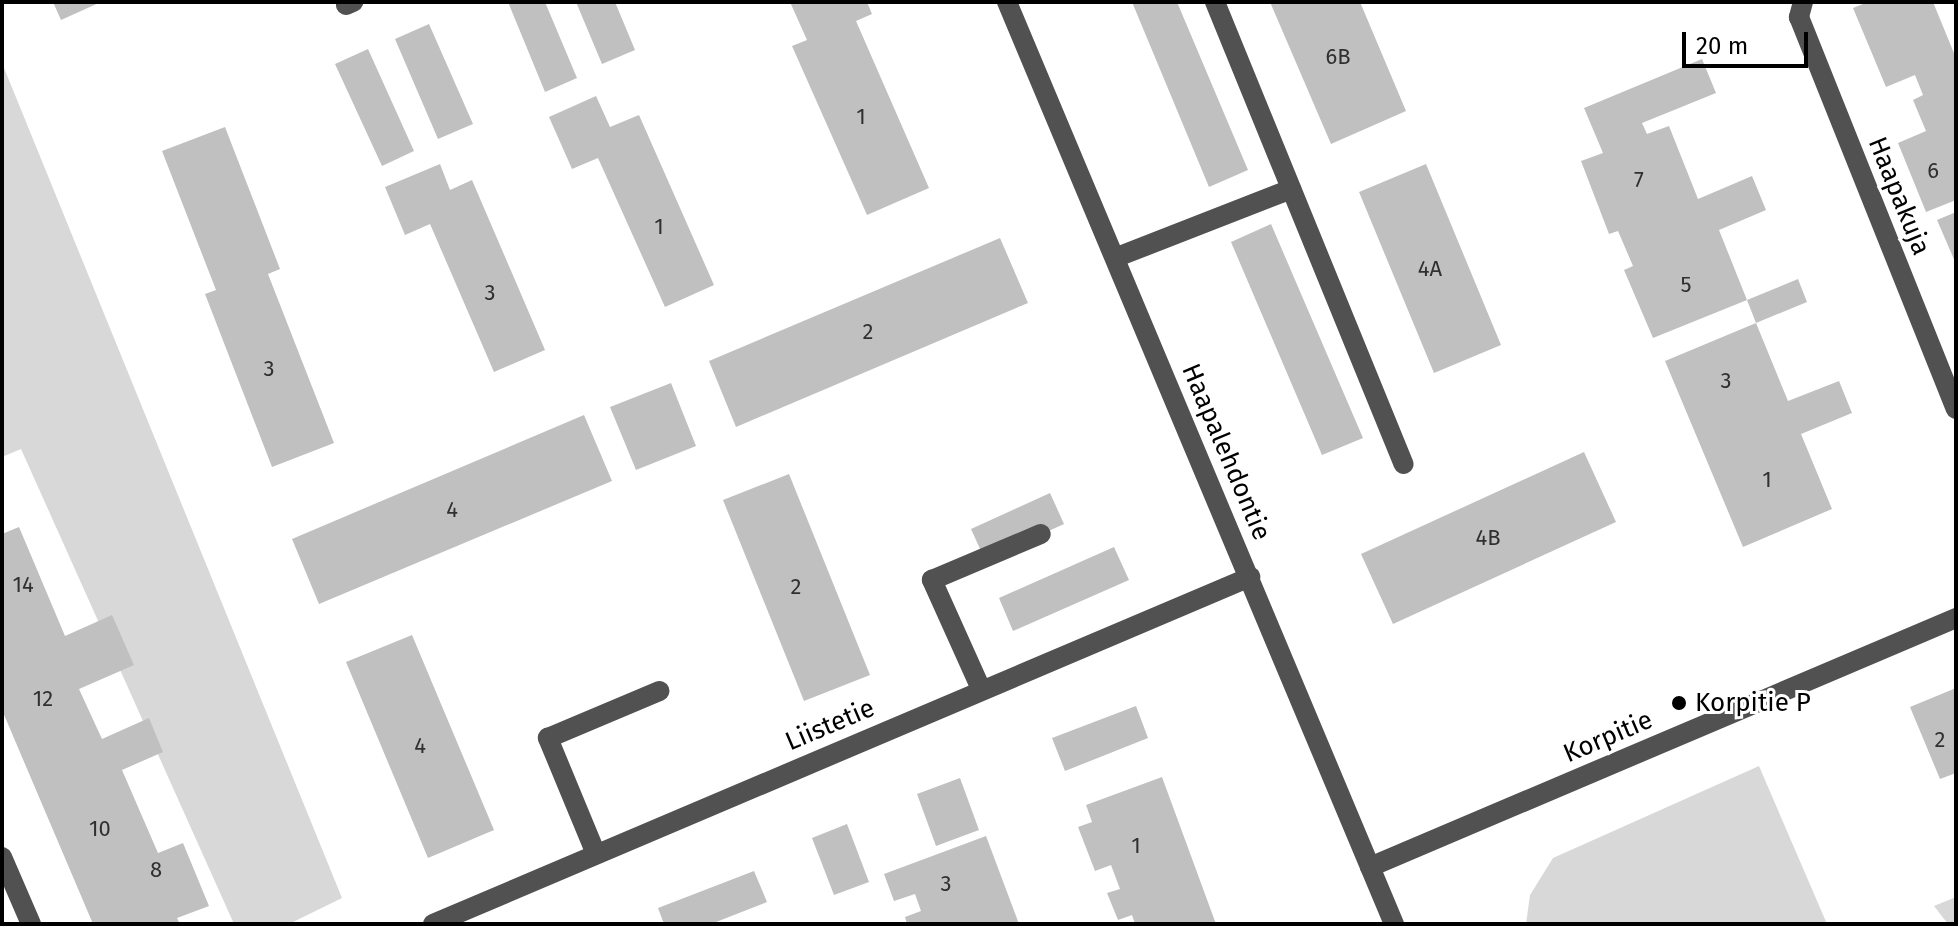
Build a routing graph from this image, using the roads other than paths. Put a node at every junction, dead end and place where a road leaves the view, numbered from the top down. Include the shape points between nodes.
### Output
1 (1007, 2) edge
2 (1215, 2) edge
3 (1803, 2) edge
4 (1291, 189) junction
5 (1117, 257) junction
6 (1956, 409) edge
7 (1404, 464) dead end
8 (1041, 534) dead end
9 (1250, 577) junction
10 (1956, 618) edge
11 (981, 689) junction
12 (659, 691) dead end
13 (596, 854) junction
14 (2, 857) edge
15 (1370, 867) junction
16 (31, 924) edge
17 (433, 924) edge
18 (1394, 924) edge

1 - 5 street, Haapalehdontie
2 - 4 street
3 - 6 street, Haapakuja via 1799,17
4 - 5 street
4 - 7 street
5 - 9 street, Haapalehdontie
8 - 11 street via 932,580
9 - 11 street, Liistetie
9 - 15 street, Haapalehdontie
10 - 15 street, Korpitie
11 - 13 street, Liistetie
12 - 13 street via 548,738
13 - 17 street, Liistetie
14 - 16 street
15 - 18 street, Haapalehdontie

